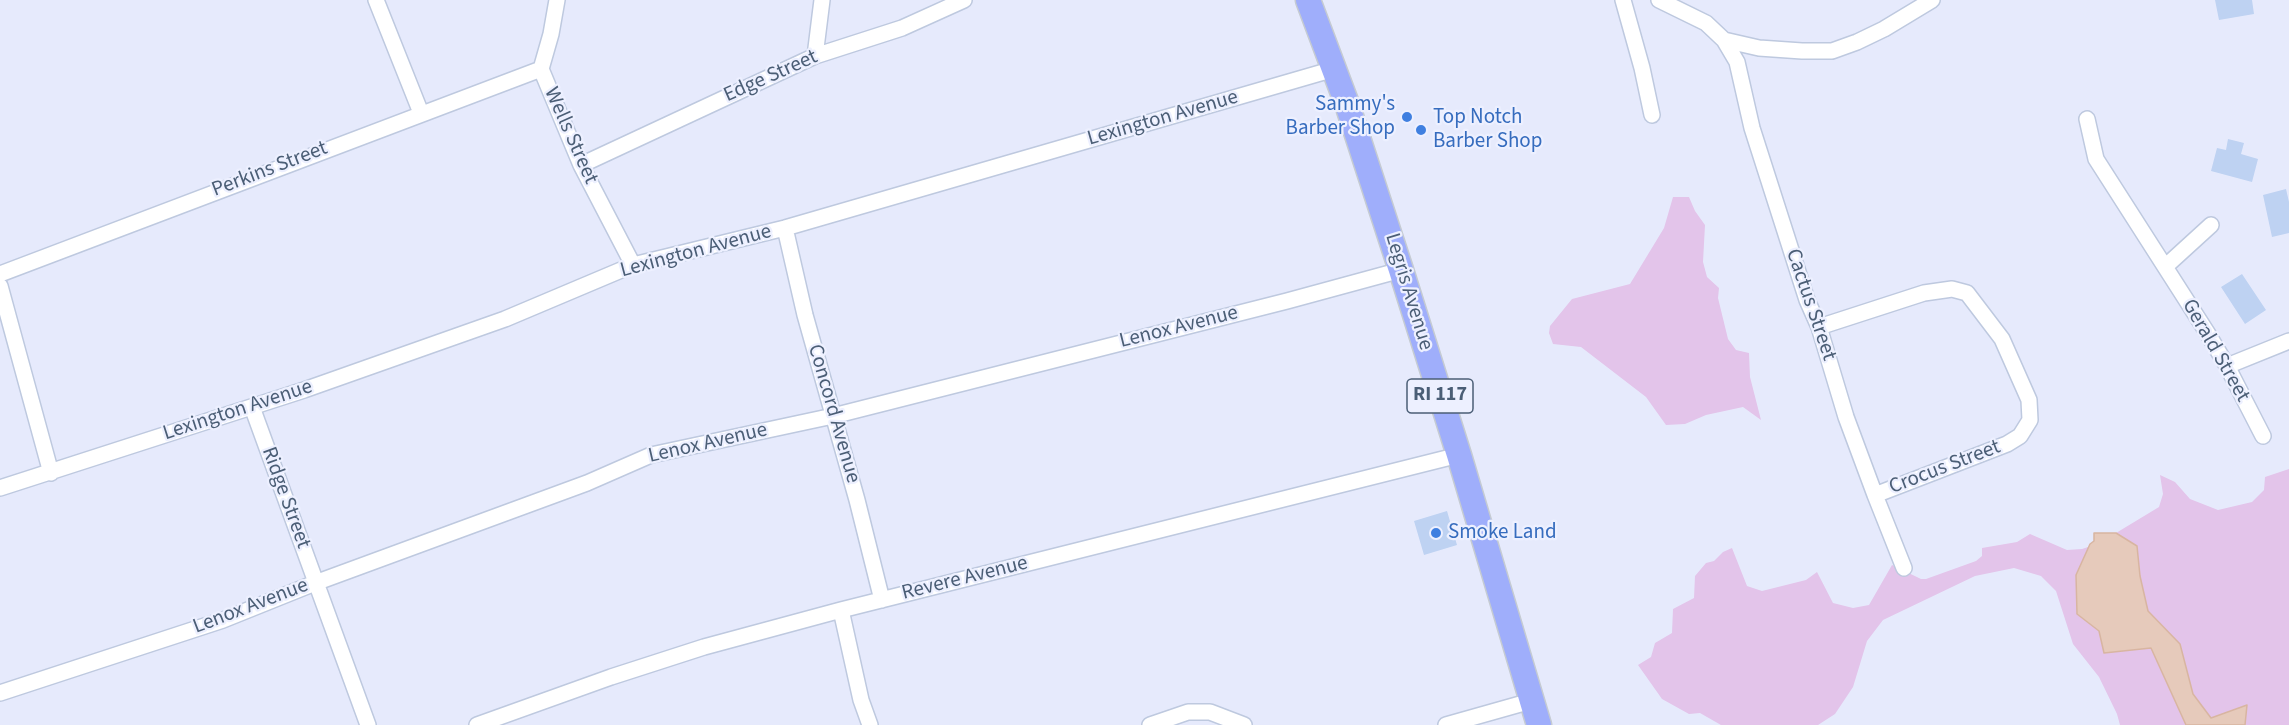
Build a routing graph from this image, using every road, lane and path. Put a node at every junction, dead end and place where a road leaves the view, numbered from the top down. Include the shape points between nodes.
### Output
1 (376, 0) edge
2 (557, 0) edge
3 (822, 0) edge
4 (964, 0) edge
5 (1308, 0) edge
6 (1623, 0) edge
7 (1659, 0) edge
8 (1932, 0) edge
9 (1724, 40) junction
10 (815, 56) junction
11 (541, 69) junction
12 (1334, 69) junction
13 (421, 113) junction
14 (1652, 115) dead end
15 (2087, 119) dead end
16 (581, 165) junction
17 (2211, 225) dead end
18 (785, 228) junction
19 (633, 266) junction
20 (2166, 266) junction
21 (1401, 270) junction
22 (0, 274) edge
23 (0, 286) edge
24 (1819, 327) junction
25 (2289, 341) edge
26 (2227, 366) junction
27 (252, 407) junction
28 (833, 416) junction
29 (2263, 436) dead end
30 (1459, 454) junction
31 (51, 473) junction
32 (0, 488) edge
33 (1875, 495) junction
34 (1905, 567) dead end
35 (315, 583) junction
36 (882, 600) junction
37 (841, 610) junction
38 (0, 693) edge
39 (1531, 701) junction
40 (368, 725) edge
41 (477, 725) edge
42 (870, 725) edge
43 (1150, 725) edge
44 (1244, 725) edge
45 (1446, 725) edge
46 (1539, 725) edge

1 - 13 street
2 - 11 street, Wells Street
3 - 10 street
4 - 10 street, Edge Street via 902,28
5 - 12 main road, Legris Avenue / RI 117
6 - 14 street
7 - 9 street via 1706,23
8 - 9 street via 1884,29 1832,51 1759,48
9 - 24 street, Cactus Street via 1737,62 1774,201
10 - 16 street, Edge Street
11 - 13 street, Perkins Street
11 - 16 street, Wells Street
12 - 18 street, Lexington Avenue
12 - 21 main road, Legris Avenue / RI 117
13 - 22 street, Perkins Street
15 - 20 street, Gerald Street via 2096,159
16 - 19 street, Wells Street
17 - 20 street
18 - 19 street, Lexington Avenue
18 - 28 street, Concord Avenue
19 - 27 street, Lexington Avenue via 505,319
20 - 26 street, Gerald Street
21 - 28 street, Lenox Avenue
21 - 30 main road, Legris Avenue / RI 117
23 - 31 street
24 - 33 street, Cactus Street
24 - 33 street, Crocus Street via 1924,293 1952,289 1967,293 2002,339 2029,400 2030,420 2020,436
25 - 26 street
26 - 29 street, Gerald Street
27 - 31 street, Lexington Avenue
27 - 35 street, Ridge Street
28 - 35 street, Lenox Avenue via 651,455 512,512
28 - 36 street, Concord Avenue
30 - 36 street, Revere Avenue
30 - 39 main road, Legris Avenue / RI 117
31 - 32 street, Lexington Avenue
33 - 34 street, Cactus Street
35 - 38 street, Lenox Avenue via 223,620
35 - 40 street, Ridge Street
36 - 37 street, Revere Avenue
37 - 41 street, Revere Avenue via 704,647
37 - 42 street
39 - 45 street
39 - 46 main road, Legris Avenue / RI 117
43 - 44 street via 1188,712 1210,712

